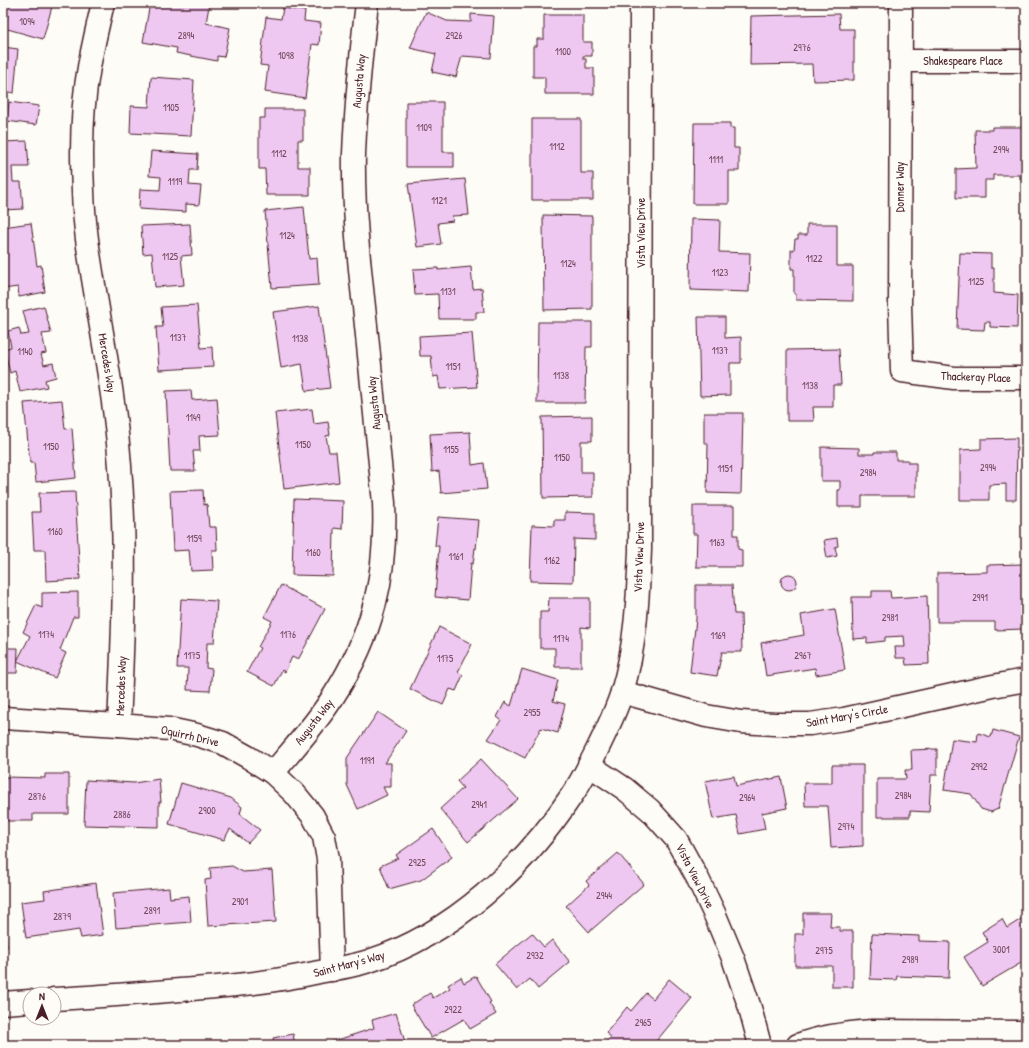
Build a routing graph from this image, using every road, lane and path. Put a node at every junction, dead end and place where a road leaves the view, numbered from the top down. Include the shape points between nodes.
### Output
1 (103, 3) edge
2 (367, 3) edge
3 (641, 3) edge
4 (901, 3) edge
5 (901, 61) junction
6 (1026, 61) edge
7 (902, 371) joint
8 (1026, 378) edge
9 (1026, 680) edge
10 (622, 692) junction
11 (3, 718) edge
12 (119, 725) junction
13 (590, 765) junction
14 (273, 773) junction
15 (332, 970) junction
16 (62, 998) edge
17 (22, 1002) edge
18 (3, 1003) edge
19 (1026, 1032) edge
20 (760, 1045) edge
21 (798, 1045) edge

1 - 12 street, Mercedes Way via 88,76 82,152 90,262 111,386 120,466 124,592
2 - 14 street, Augusta Way via 360,59 354,154 355,202 386,528 383,561 369,624 347,673 333,698
3 - 10 street, Vista View Drive via 640,550 634,634
4 - 5 street, Donner Way
5 - 6 street, Shakespeare Place
5 - 7 street, Donner Way
7 - 8 street, Thackeray Place via 954,378
9 - 10 street, Saint Mary's Circle via 810,724 741,722 706,716
10 - 13 street, Vista View Drive
11 - 12 street, Oquirrh Drive
12 - 14 street, Oquirrh Drive via 169,729 204,737 223,743
13 - 15 street, Saint Mary's Way via 574,794 530,849 470,906 434,931 402,948 368,962
13 - 20 street, Vista View Drive via 650,810 676,839 698,879 733,958
14 - 15 street, Oquirrh Drive via 313,816 324,837 328,859
15 - 16 street, Saint Mary's Way via 238,985
17 - 18 street
19 - 21 street via 872,1031 827,1036

